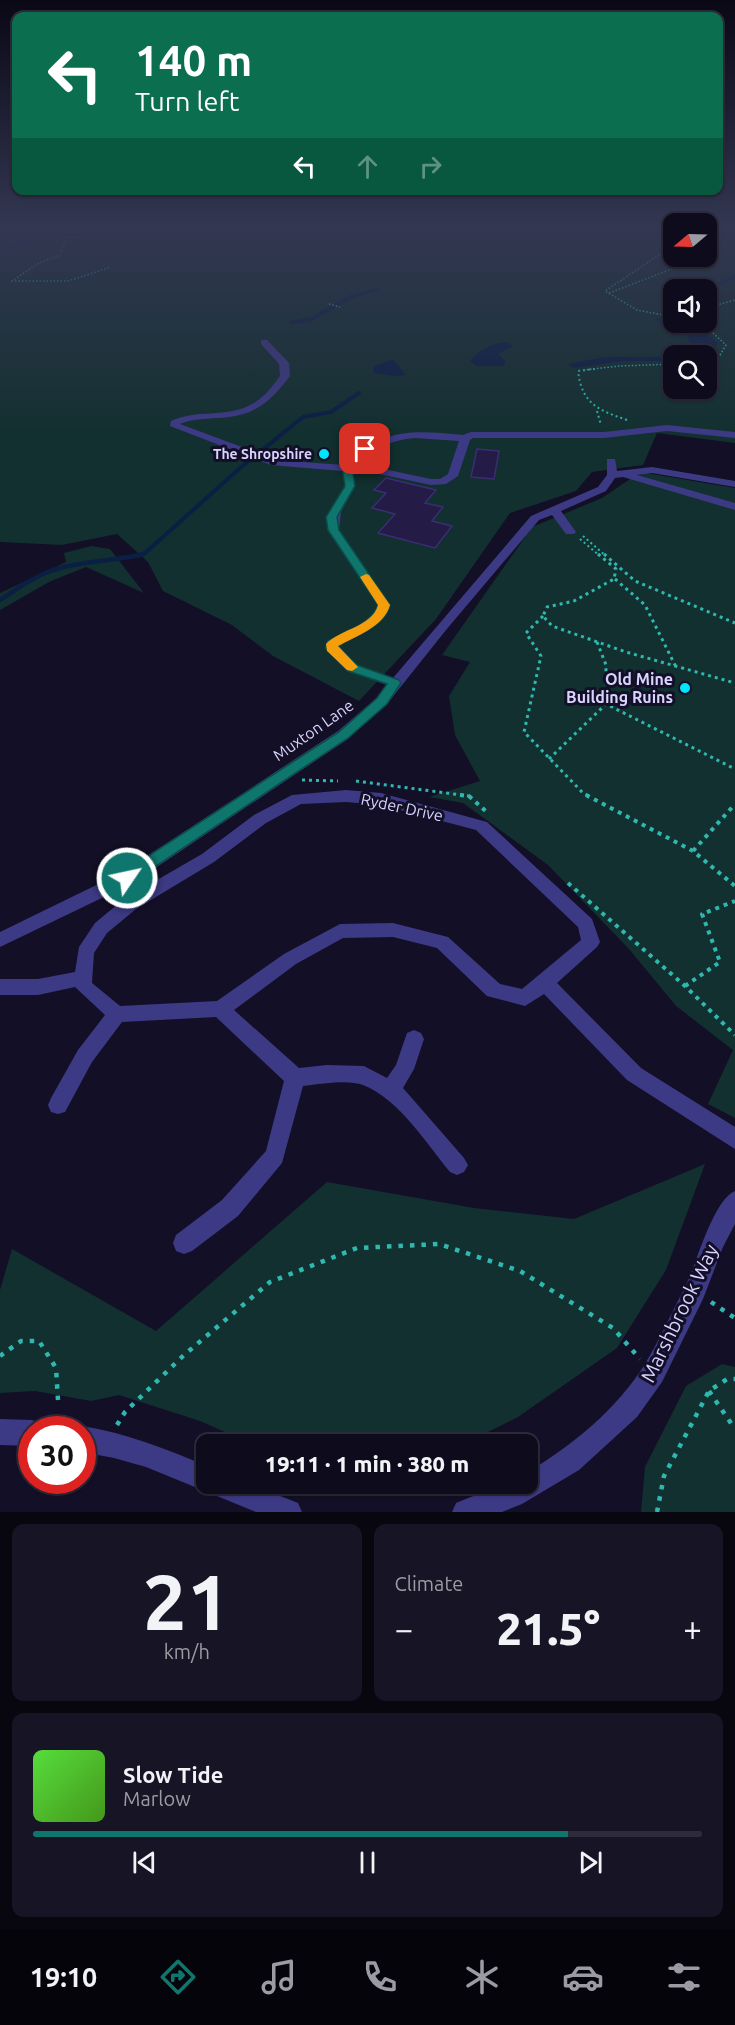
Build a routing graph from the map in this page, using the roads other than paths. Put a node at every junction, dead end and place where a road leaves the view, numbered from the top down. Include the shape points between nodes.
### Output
1 (264, 342) dead end
2 (735, 435) edge
3 (465, 438) junction
4 (611, 461) dead end
5 (346, 470) junction
6 (615, 475) junction
7 (735, 484) edge
8 (735, 507) edge
9 (555, 510) junction
10 (570, 532) road end
11 (395, 683) junction
12 (0, 940) edge
13 (83, 978) junction
14 (545, 983) junction
15 (0, 987) edge
16 (220, 1009) junction
17 (117, 1014) junction
18 (414, 1039) dead end
19 (295, 1078) junction
20 (390, 1090) junction
21 (58, 1106) dead end
22 (735, 1139) edge
23 (457, 1165) dead end
24 (735, 1202) edge
25 (184, 1243) dead end
26 (0, 1432) edge
27 (18, 1432) edge
28 (96, 1441) edge
29 (196, 1474) edge
30 (244, 1494) edge
31 (289, 1512) edge
32 (465, 1512) edge

1 - 5 street via 284,363 285,376 265,401 239,414 187,418 175,426 275,463
2 - 3 street via 667,428 604,435
3 - 5 street via 394,436 365,449
3 - 5 street via 453,476 442,482 379,471
4 - 6 street
5 - 11 street via 350,486 332,517 333,530 384,605 373,621 332,644 332,648 352,668
6 - 7 street via 652,470
6 - 8 street via 665,485
6 - 9 street, Muxton Lane via 602,489
9 - 10 street
9 - 11 street, Muxton Lane via 535,518
11 - 12 street, Muxton Lane via 382,701 343,735 127,878
13 - 14 street, Ryder Drive via 85,952 101,928 130,904 208,858 260,819 298,799 346,796 381,799 481,826 586,924 591,942
13 - 15 street via 38,987
13 - 17 street via 82,986
14 - 16 street, Ryder Drive via 525,998 504,993 494,990 442,942 393,930 340,931 290,959
14 - 22 street via 634,1074
16 - 17 street
16 - 19 street
17 - 21 street via 85,1056
18 - 20 street via 404,1069
19 - 20 street via 364,1075
19 - 25 street via 275,1156 230,1208
20 - 23 street
24 - 32 street, Marshbrook Way via 653,1373 628,1408 570,1461 513,1495
26 - 27 street
28 - 29 street
30 - 31 street

